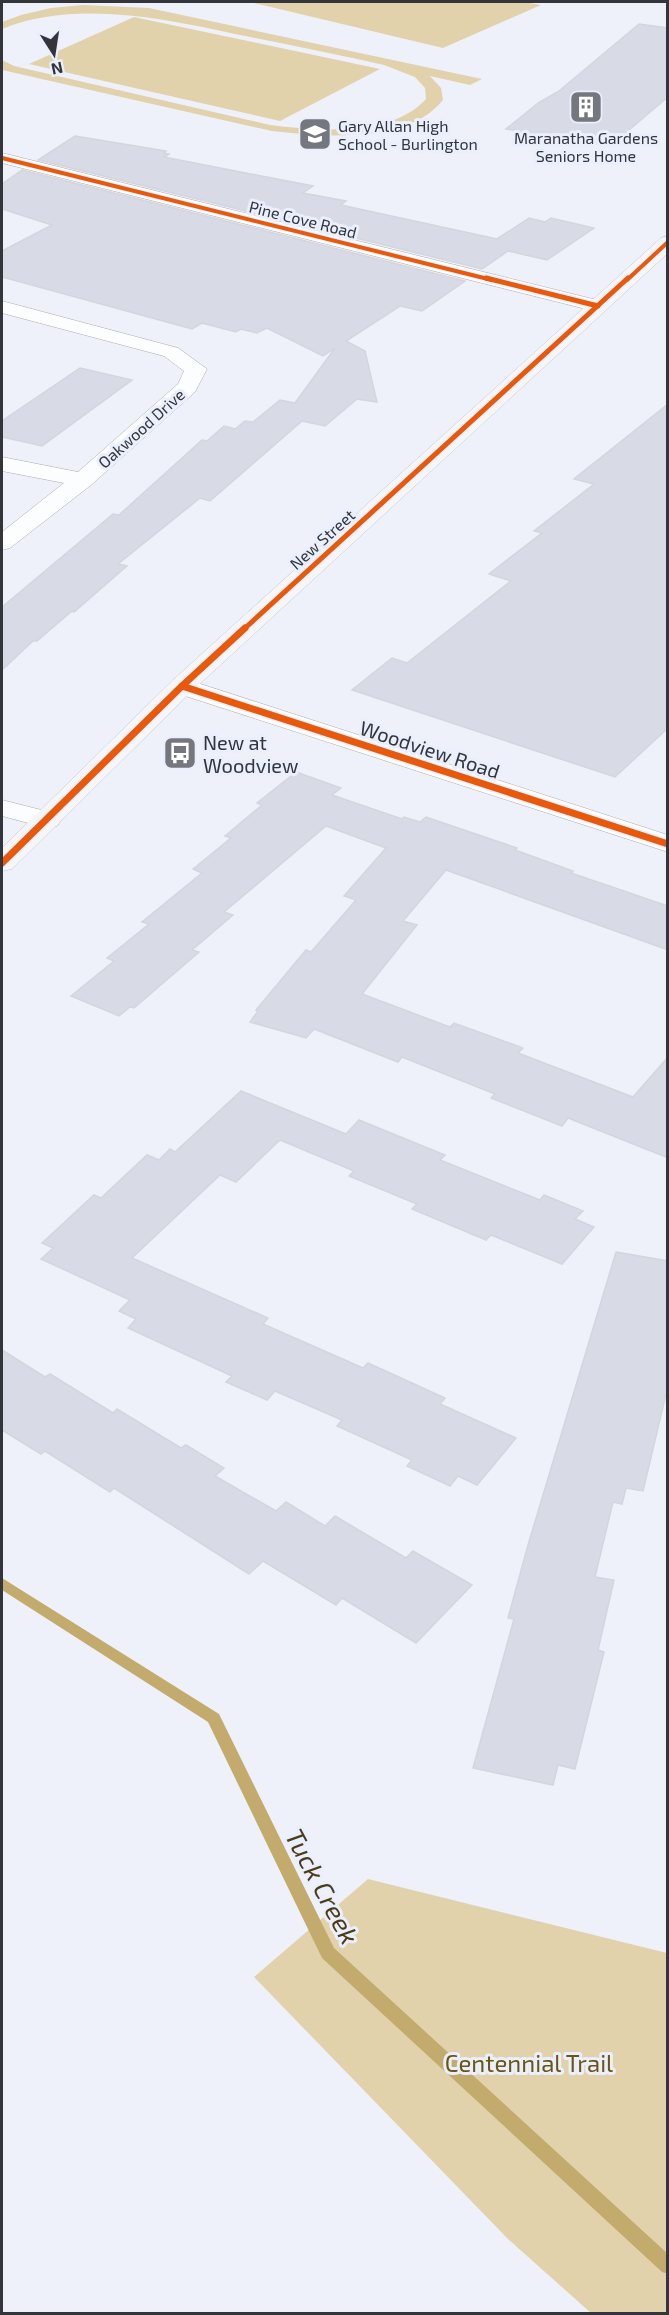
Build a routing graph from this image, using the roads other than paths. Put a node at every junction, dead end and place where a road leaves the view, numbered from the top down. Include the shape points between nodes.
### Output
1 (2, 158) edge
2 (668, 242) edge
3 (598, 306) junction
4 (2, 307) edge
5 (2, 464) edge
6 (82, 480) junction
7 (2, 543) edge
8 (183, 686) junction
9 (2, 808) edge
10 (47, 820) junction
11 (668, 844) edge
12 (2, 863) edge

1 - 3 street, Pine Cove Road
2 - 3 main road, New Street
3 - 8 main road, New Street
4 - 6 street, Oakwood Drive via 171,352 196,369 187,387
5 - 6 street
6 - 7 street, Oakwood Drive
8 - 10 main road, New Street
8 - 11 street, Woodview Road
9 - 10 street
10 - 12 main road, New Street

